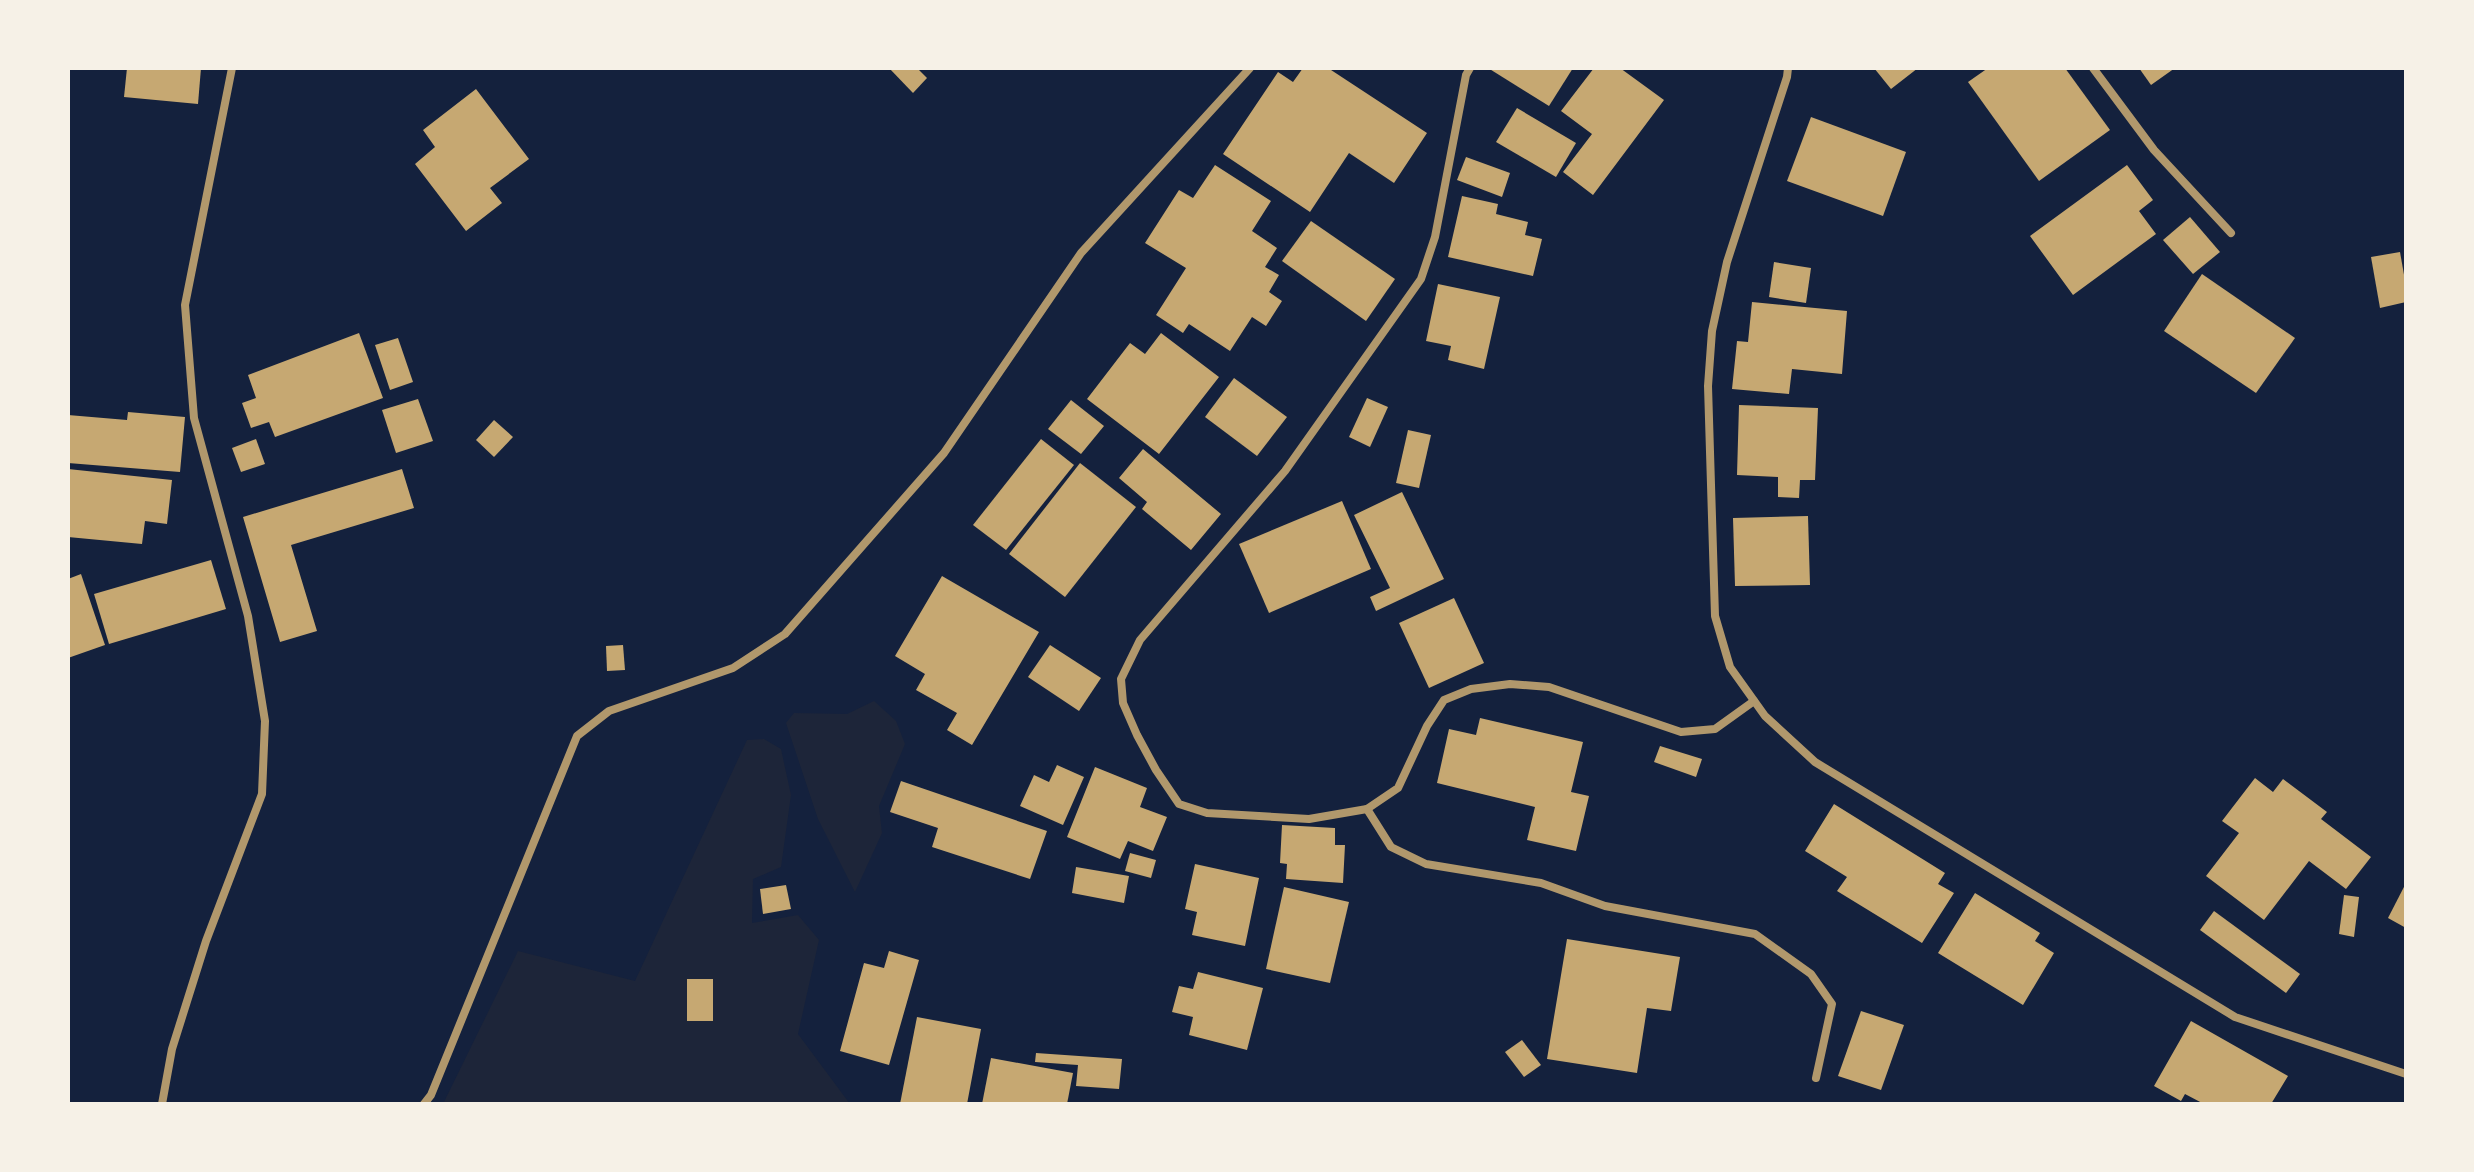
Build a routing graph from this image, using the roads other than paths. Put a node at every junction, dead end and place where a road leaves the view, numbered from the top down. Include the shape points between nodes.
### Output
1 (232, 68) edge
2 (1250, 68) edge
3 (1470, 68) edge
4 (1788, 68) edge
5 (2093, 68) edge
6 (2231, 233) dead end
7 (1754, 701) junction
8 (1367, 809) junction
9 (2406, 1074) edge
10 (1816, 1078) dead end
11 (162, 1104) edge
12 (424, 1104) edge

1 - 11 street via 185,305 194,418 248,616 265,721 262,794 206,941 172,1049
2 - 12 street via 1081,253 944,453 785,634 733,668 609,711 577,736
3 - 8 street via 1435,237 1421,279 1285,471 1140,640 1121,679 1123,703 1137,735 1179,804 1207,813 1309,819
4 - 7 street via 1727,262 1712,331 1708,386 1715,616 1730,667
5 - 6 street via 2154,150
7 - 8 street via 1715,729 1681,732 1549,687 1471,689 1444,700 1398,788
7 - 9 street via 1815,762 2235,1017
8 - 10 street via 1391,847 1426,864 1541,883 1605,906 1755,934 1811,974 1832,1004

